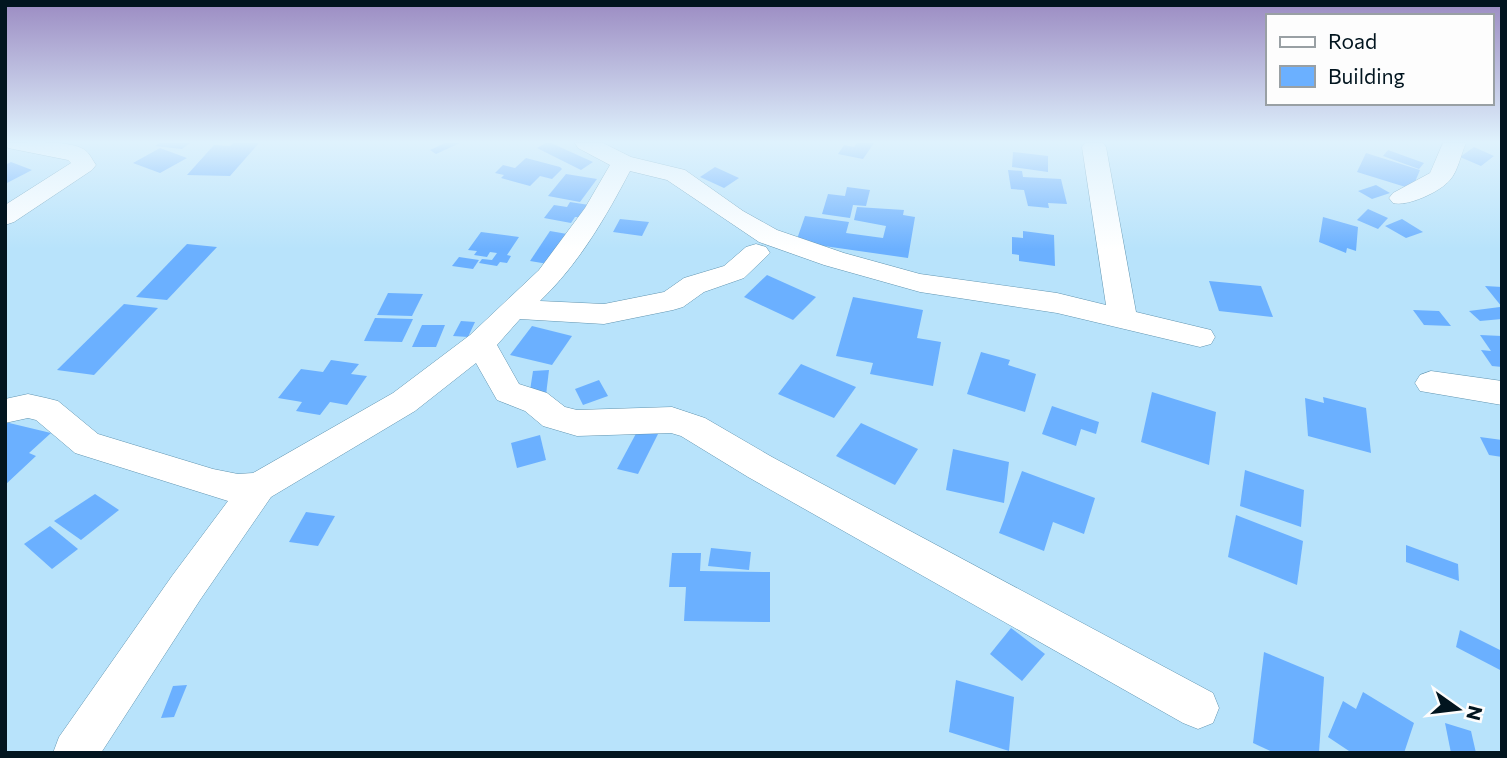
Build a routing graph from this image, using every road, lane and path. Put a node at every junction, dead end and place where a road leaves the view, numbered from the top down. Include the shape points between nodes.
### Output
1 (65, 178) edge
2 (614, 178) edge
3 (681, 178) edge
4 (1099, 178) edge
5 (1438, 178) edge
6 (1402, 198) dead end
7 (5, 217) edge
8 (755, 253) dead end
9 (513, 309) junction
10 (1122, 316) junction
11 (1200, 337) dead end
12 (481, 343) junction
13 (1431, 383) dead end
14 (1502, 393) edge
15 (5, 411) edge
16 (259, 487) junction
17 (1198, 708) dead end
18 (75, 753) edge

1 - 7 street
2 - 9 street via 549,275
3 - 10 street via 768,236 834,259 920,283
4 - 10 street
5 - 6 street
8 - 9 street via 734,272 694,285 673,300 604,314
9 - 12 street
10 - 11 street
12 - 16 street via 404,402
12 - 17 street via 508,392 536,402 555,417 577,423 672,420 693,426
13 - 14 street
15 - 16 street via 28,406 46,410 87,444 213,483 238,489
16 - 18 street

